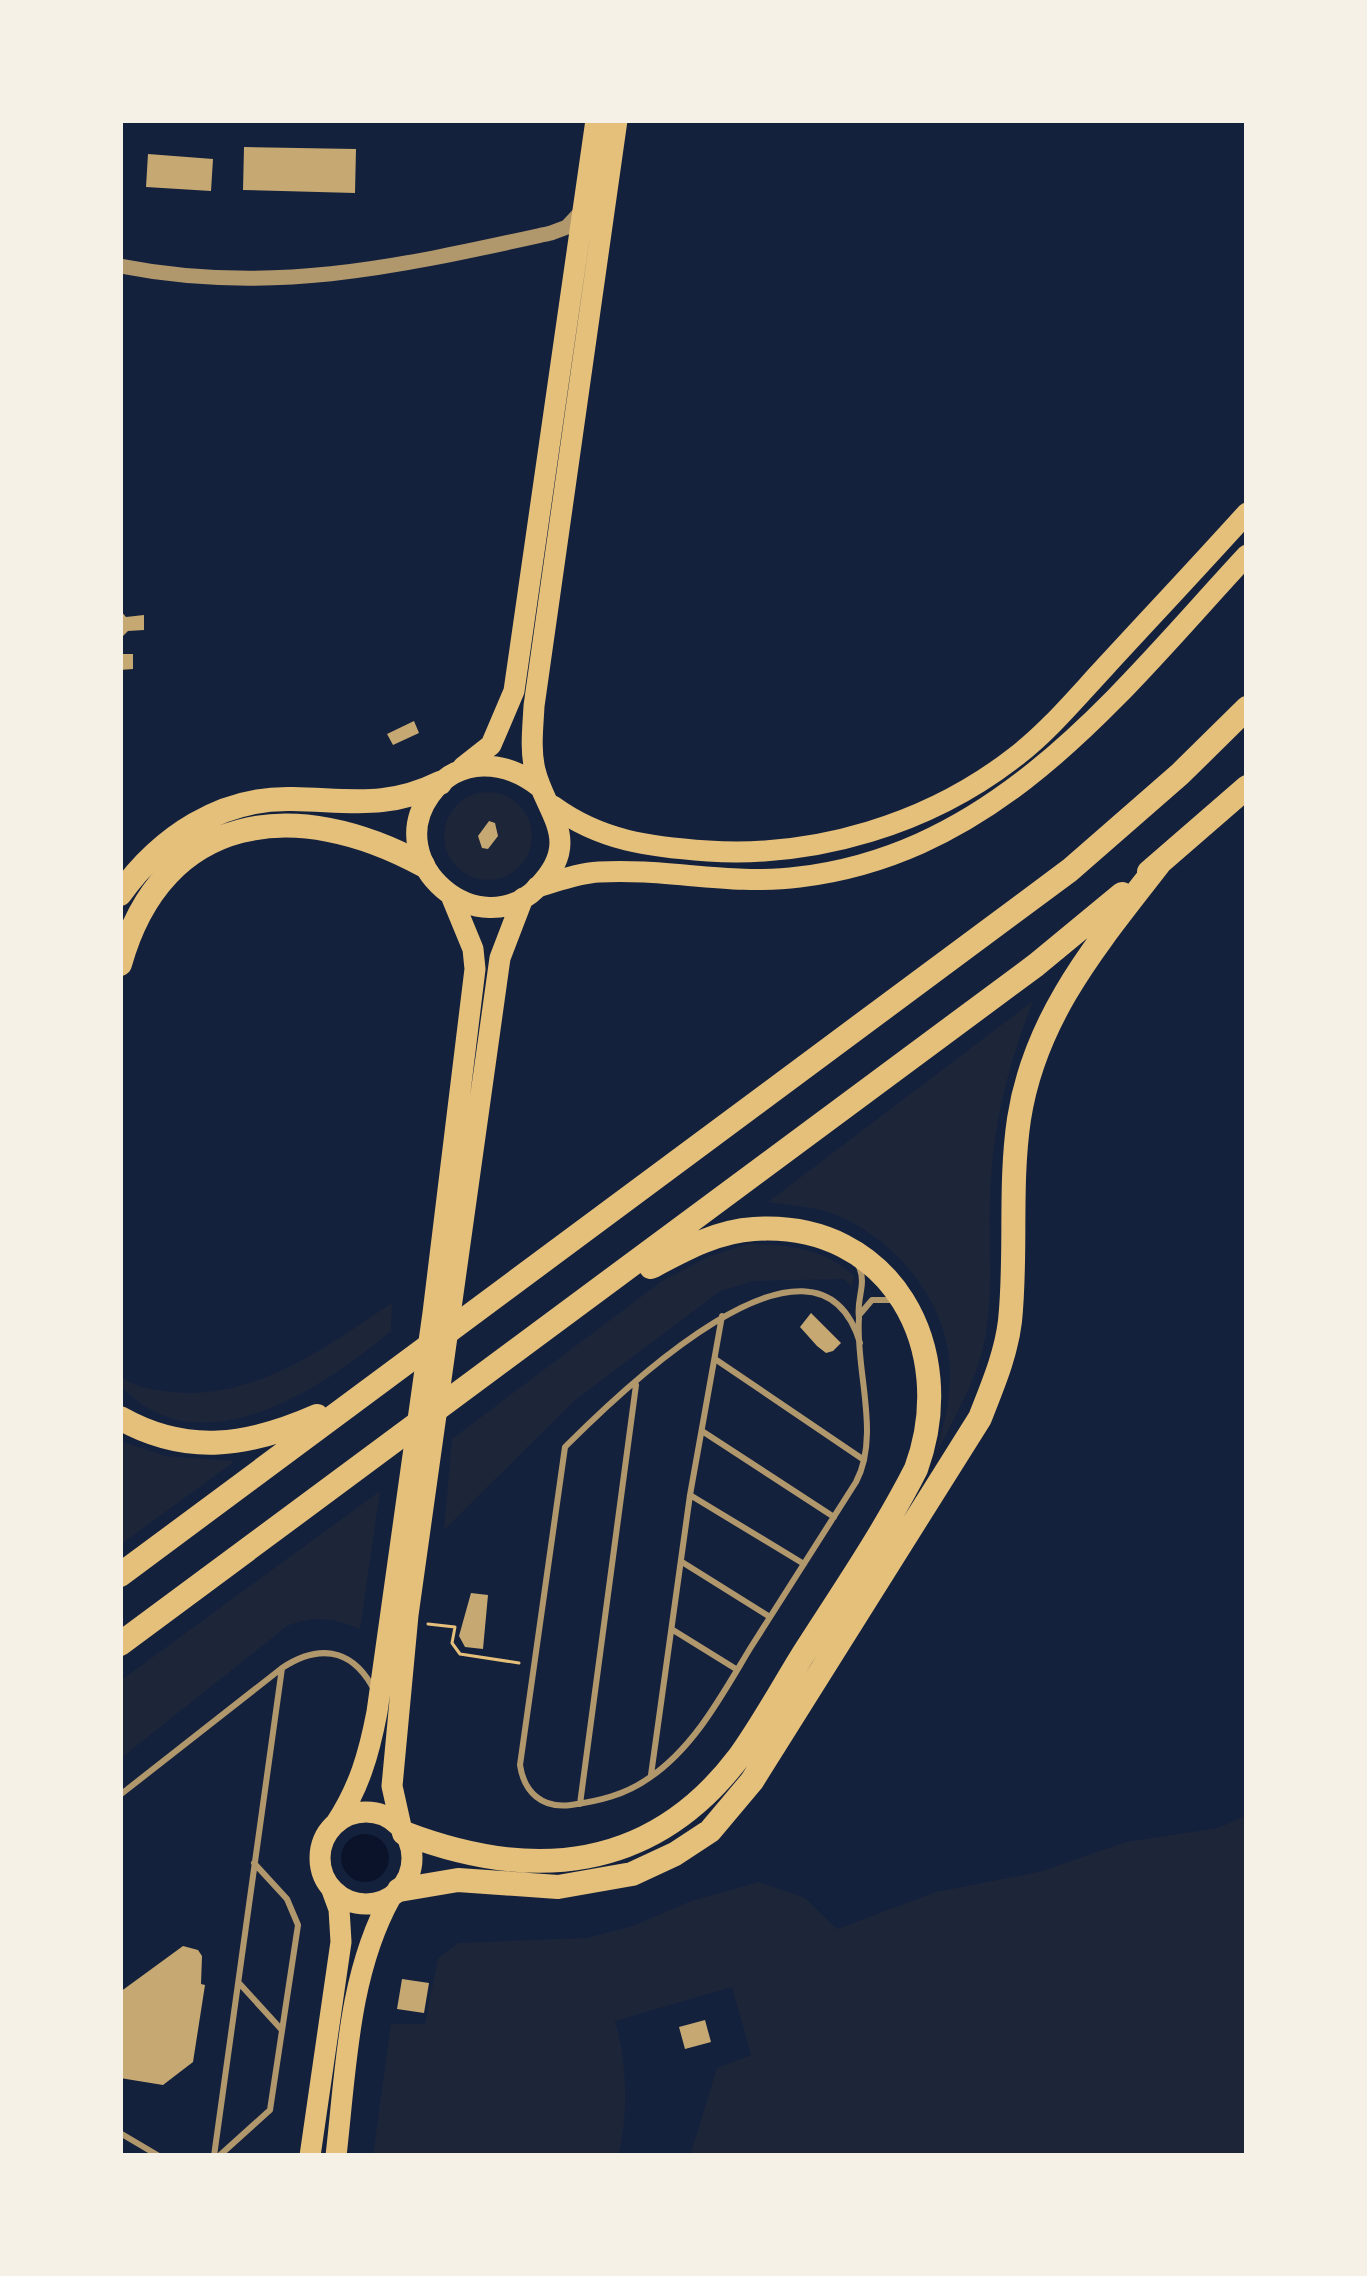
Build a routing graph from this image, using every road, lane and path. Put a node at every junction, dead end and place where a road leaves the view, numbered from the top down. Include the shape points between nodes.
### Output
1 (596, 120) edge
2 (617, 120) edge
3 (584, 208) junction
4 (550, 233) junction
5 (577, 260) junction
6 (120, 266) edge
7 (1247, 513) edge
8 (1247, 555) edge
9 (1247, 708) edge
10 (450, 777) junction
11 (1247, 787) edge
12 (547, 797) junction
13 (1159, 864) junction
14 (422, 865) junction
15 (530, 893) junction
16 (120, 894) edge
17 (452, 898) junction
18 (120, 964) edge
19 (847, 1249) junction
20 (584, 1301) junction
21 (905, 1305) junction
22 (722, 1316) junction
23 (859, 1318) junction
24 (860, 1343) junction
25 (716, 1359) junction
26 (637, 1381) junction
27 (357, 1398) junction
28 (120, 1418) edge
29 (701, 1431) junction
30 (864, 1460) junction
31 (690, 1495) junction
32 (834, 1517) junction
33 (682, 1562) junction
34 (804, 1564) junction
35 (120, 1575) edge
36 (770, 1617) junction
37 (436, 1625) dead end
38 (673, 1630) junction
39 (120, 1644) edge
40 (533, 1665) junction
41 (282, 1668) junction
42 (737, 1670) junction
43 (379, 1699) junction
44 (651, 1778) junction
45 (120, 1795) edge
46 (580, 1804) junction
47 (336, 1823) junction
48 (404, 1832) junction
49 (254, 1863) junction
50 (332, 1891) junction
51 (395, 1893) junction
52 (238, 1982) junction
53 (281, 2029) junction
54 (120, 2133) edge
55 (159, 2156) edge
56 (217, 2156) edge
57 (310, 2156) edge
58 (336, 2156) edge

1 - 3 main road
2 - 12 main road via 534,706 532,753
3 - 4 street
3 - 5 main road
4 - 5 street via 569,242
4 - 6 street via 276,280
5 - 10 main road via 514,691 491,745
7 - 12 main road via 1015,757 911,818 858,836 734,853 620,841 574,822
8 - 15 main road via 1030,779 911,849 804,877 600,872
9 - 27 highway via 1070,871
10 - 12 main road via 503,766
10 - 14 main road via 418,821
10 - 16 highway via 402,800 288,798 215,812 169,839
11 - 13 highway
12 - 15 main road via 558,849
13 - 20 highway
13 - 51 highway via 1070,981 1034,1056 1018,1123 1009,1326 980,1418 752,1781 710,1832 632,1874 559,1887 458,1880
14 - 17 main road
14 - 18 highway via 323,826 239,831 158,884
15 - 17 main road via 488,908
15 - 48 main road via 500,958 414,1571 392,1786
17 - 43 main road via 473,949 474,992
19 - 20 highway via 808,1233 748,1229 690,1247
19 - 21 highway
19 - 23 lane via 864,1278
20 - 39 highway
21 - 23 lane via 872,1300
21 - 48 highway via 932,1382 916,1469 713,1787 645,1840 575,1860 462,1853
22 - 24 lane via 771,1294 803,1293 849,1316
22 - 25 lane
22 - 26 lane
23 - 24 lane
24 - 30 lane
25 - 29 lane
25 - 30 lane
26 - 40 lane via 565,1447
26 - 46 lane
27 - 28 highway via 265,1436 220,1445 167,1440
27 - 35 highway
29 - 31 lane
29 - 32 lane
30 - 32 lane
31 - 33 lane
31 - 34 lane
32 - 34 lane
33 - 36 lane
33 - 38 lane
34 - 36 lane
36 - 42 lane
37 - 40 path via 454,1627 460,1654
38 - 42 lane
38 - 44 lane
40 - 46 lane via 522,1780 550,1805
41 - 43 lane via 307,1653 340,1654
41 - 45 lane
41 - 49 lane
42 - 44 lane via 689,1740
43 - 47 main road via 367,1760
44 - 46 lane
47 - 48 main road via 376,1813
47 - 50 main road via 320,1851
48 - 51 main road via 412,1862
49 - 52 lane
49 - 53 lane via 287,1899 298,1925
50 - 51 main road via 360,1904
50 - 57 main road via 340,1942
51 - 58 main road via 360,1982
52 - 53 lane
52 - 56 lane
53 - 56 lane via 270,2110
54 - 55 lane

